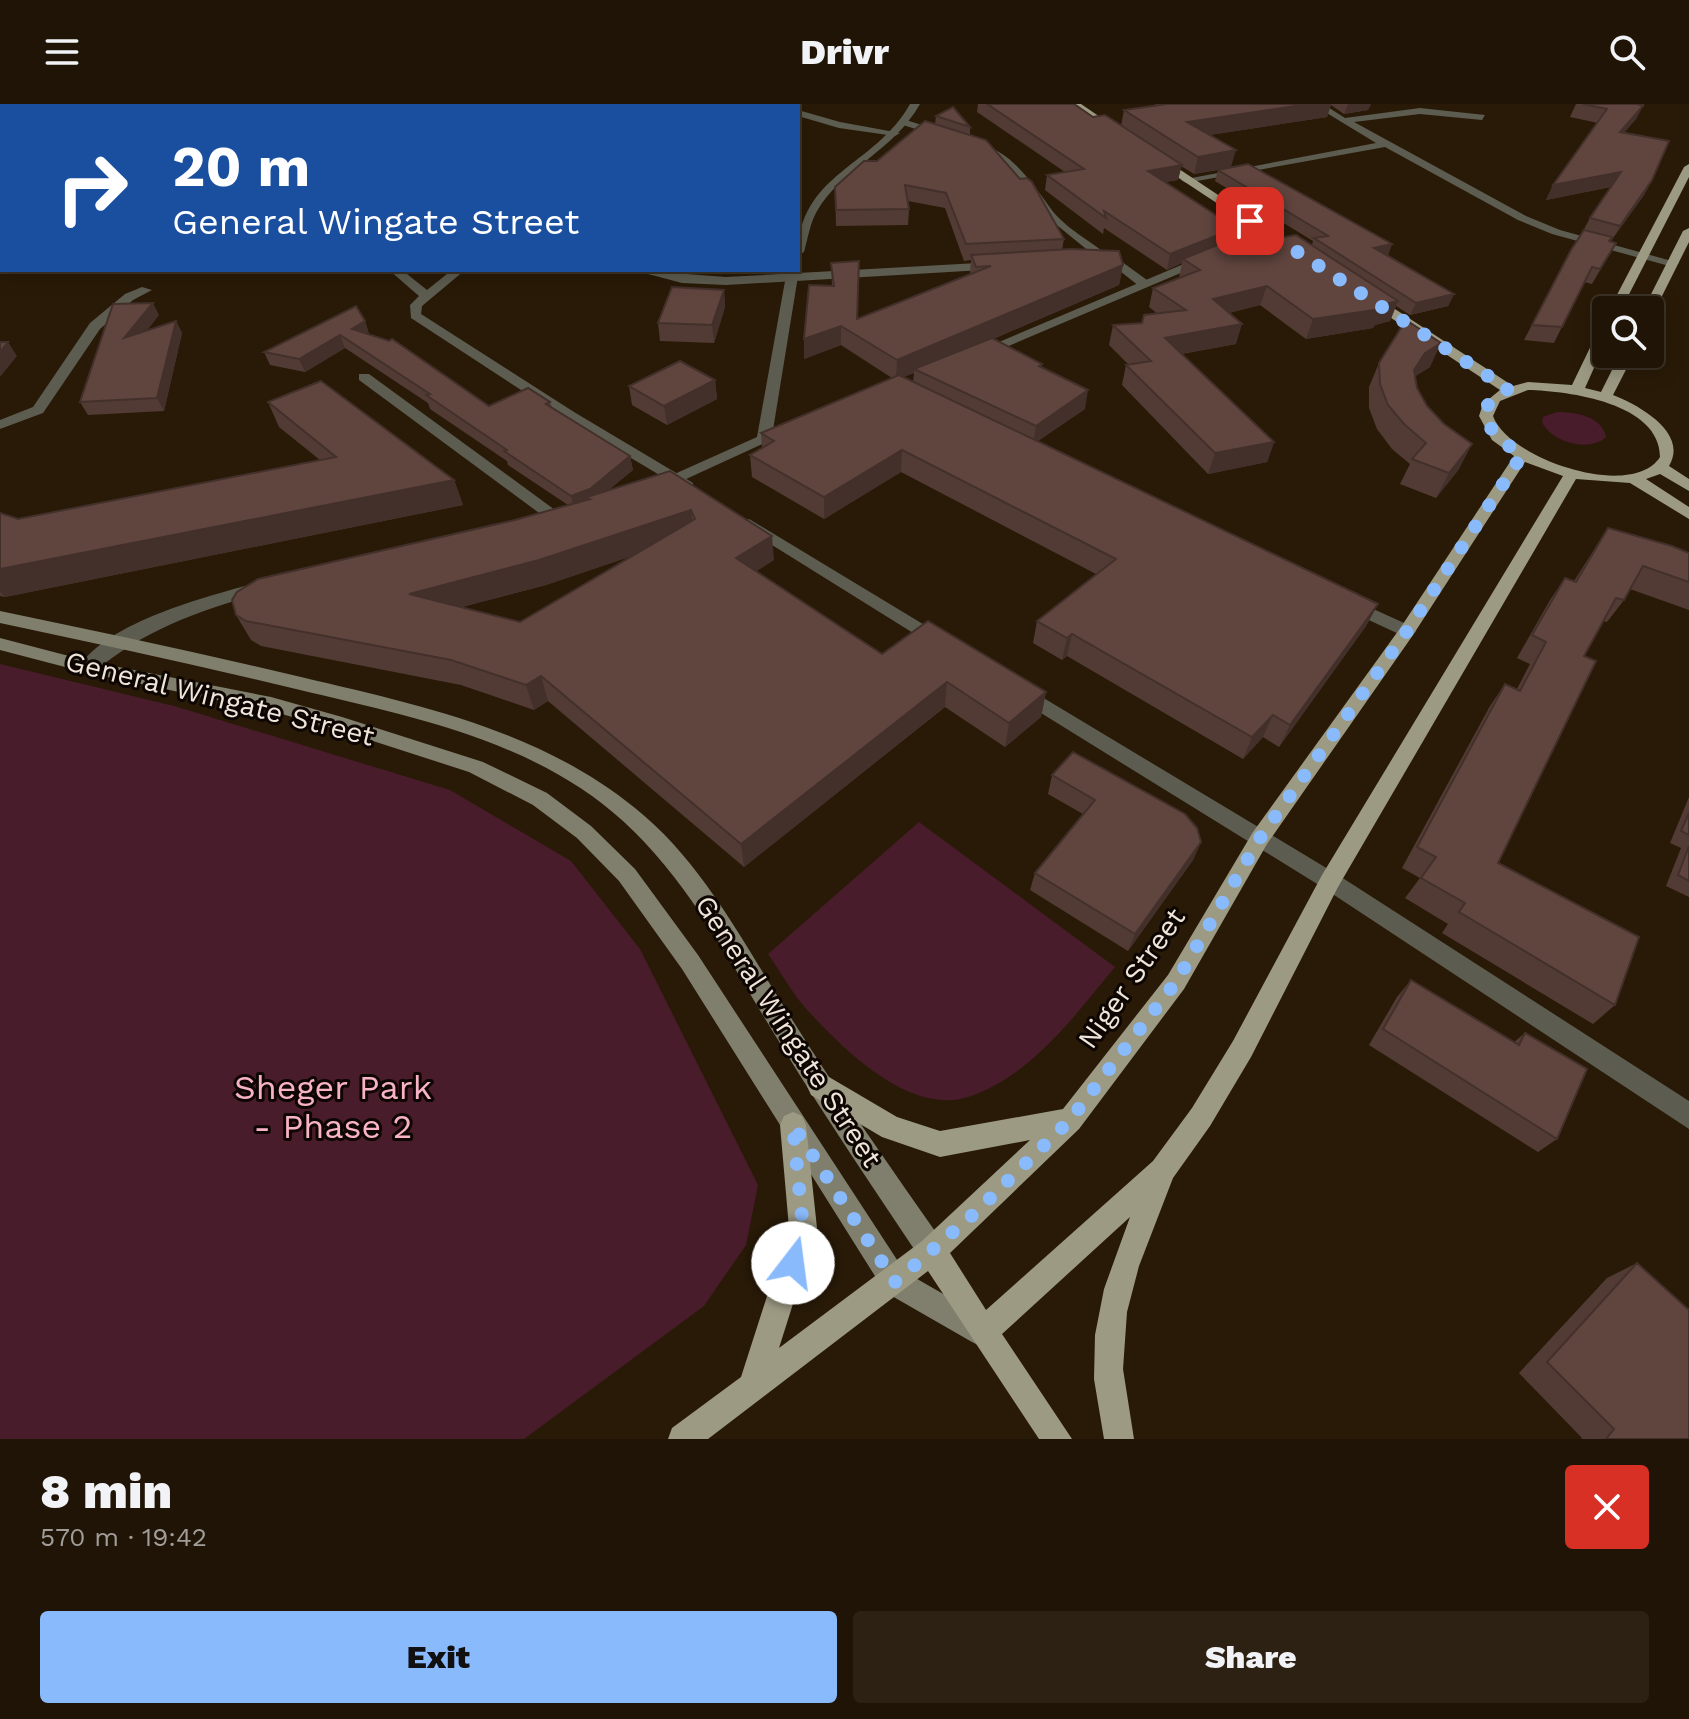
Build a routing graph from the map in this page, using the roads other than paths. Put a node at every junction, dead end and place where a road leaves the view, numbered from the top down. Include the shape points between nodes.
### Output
1 (915, 104) edge
2 (1075, 104) edge
3 (1317, 104) edge
4 (800, 114) edge
5 (1482, 117) dead end
6 (906, 123) junction
7 (1350, 125) junction
8 (895, 133) junction
9 (956, 139) edge
10 (1128, 139) edge
11 (1386, 144) junction
12 (980, 147) edge
13 (1151, 155) edge
14 (1689, 167) edge
15 (1186, 180) junction
16 (1689, 231) edge
17 (800, 246) edge
18 (1221, 253) edge
19 (1641, 256) junction
20 (1308, 258) edge
21 (1105, 259) junction
22 (1089, 261) edge
23 (1673, 263) junction
24 (1006, 266) edge
25 (397, 272) edge
26 (457, 272) edge
27 (645, 272) edge
28 (792, 273) edge
29 (1143, 283) junction
30 (146, 290) dead end
31 (1357, 290) edge
32 (427, 296) junction
33 (1622, 296) edge
34 (1656, 296) edge
35 (1592, 357) edge
36 (968, 358) edge
37 (1620, 368) edge
38 (364, 377) dead end
39 (1508, 389) junction
40 (1577, 389) junction
41 (1605, 397) junction
42 (800, 424) edge
43 (0, 425) edge
44 (764, 440) junction
45 (1522, 455) junction
46 (1663, 469) junction
47 (1572, 474) junction
48 (1633, 478) junction
49 (676, 479) junction
50 (1689, 486) edge
51 (702, 495) edge
52 (632, 498) edge
53 (729, 512) edge
54 (1689, 514) edge
55 (533, 529) edge
56 (278, 584) edge
57 (1330, 595) edge
58 (0, 617) edge
59 (1407, 631) junction
60 (113, 643) junction
61 (0, 644) edge
62 (957, 652) edge
63 (88, 667) junction
64 (1010, 685) edge
65 (503, 739) junction
66 (476, 767) junction
67 (1260, 838) junction
68 (1330, 881) junction
69 (820, 1086) junction
70 (1689, 1116) edge
71 (1070, 1120) junction
72 (793, 1125) junction
73 (1162, 1170) junction
74 (932, 1251) junction
75 (895, 1282) junction
76 (983, 1332) junction
77 (752, 1388) junction
78 (683, 1439) edge
79 (1057, 1439) edge
80 (1119, 1439) edge

1 - 6 street
2 - 10 main road
3 - 7 street
4 - 8 street
5 - 7 street via 1420,111 1348,120
6 - 8 street
6 - 9 street
7 - 11 street
8 - 17 street via 829,188 811,211
11 - 15 street
11 - 19 street via 1522,218
12 - 21 street via 1001,158 1046,211
13 - 15 main road
14 - 19 main road
15 - 20 main road via 1265,237
16 - 23 main road
18 - 29 street
19 - 23 street
19 - 33 main road
21 - 22 street
21 - 29 street via 1124,266
23 - 34 main road
24 - 28 street
25 - 32 street
26 - 32 street
27 - 28 street via 700,283
28 - 44 street
29 - 36 street
30 - 43 street via 129,297 95,326 38,410
31 - 39 main road
32 - 49 street via 416,305 415,315
35 - 40 main road
37 - 41 main road
38 - 55 street via 567,518
39 - 40 main road
39 - 45 main road via 1486,406 1486,418 1493,432
40 - 41 main road
41 - 46 main road via 1663,433 1671,447
42 - 44 street
44 - 49 street
45 - 47 main road
45 - 59 main road, Niger Street
46 - 48 main road
46 - 50 main road
47 - 48 main road
47 - 68 main road
48 - 54 main road
49 - 51 street
49 - 52 street
53 - 62 street
56 - 60 street via 195,604
57 - 59 street
58 - 60 main road, General Wingate Street
59 - 67 main road, Niger Street
60 - 63 street
60 - 65 main road, General Wingate Street via 413,710
61 - 63 main road, General Wingate Street
63 - 66 main road, General Wingate Street via 271,704
64 - 67 street
65 - 66 main road
65 - 69 main road, General Wingate Street via 573,773 630,815 689,877
66 - 72 main road, General Wingate Street via 540,799 584,832 627,875 690,962
67 - 68 street
67 - 71 main road, Niger Street via 1176,982
68 - 70 street
68 - 73 main road via 1242,1049
69 - 71 main road via 891,1128 940,1144
69 - 74 main road, General Wingate Street
71 - 74 main road, Niger Street
72 - 75 main road, General Wingate Street
72 - 77 main road via 803,1228
73 - 76 main road
73 - 80 main road via 1124,1269 1110,1332 1108,1362
74 - 75 main road, Niger Street
74 - 76 main road
75 - 76 main road, General Wingate Street
75 - 77 main road, Niger Street
76 - 79 main road
77 - 78 main road, Niger Street

